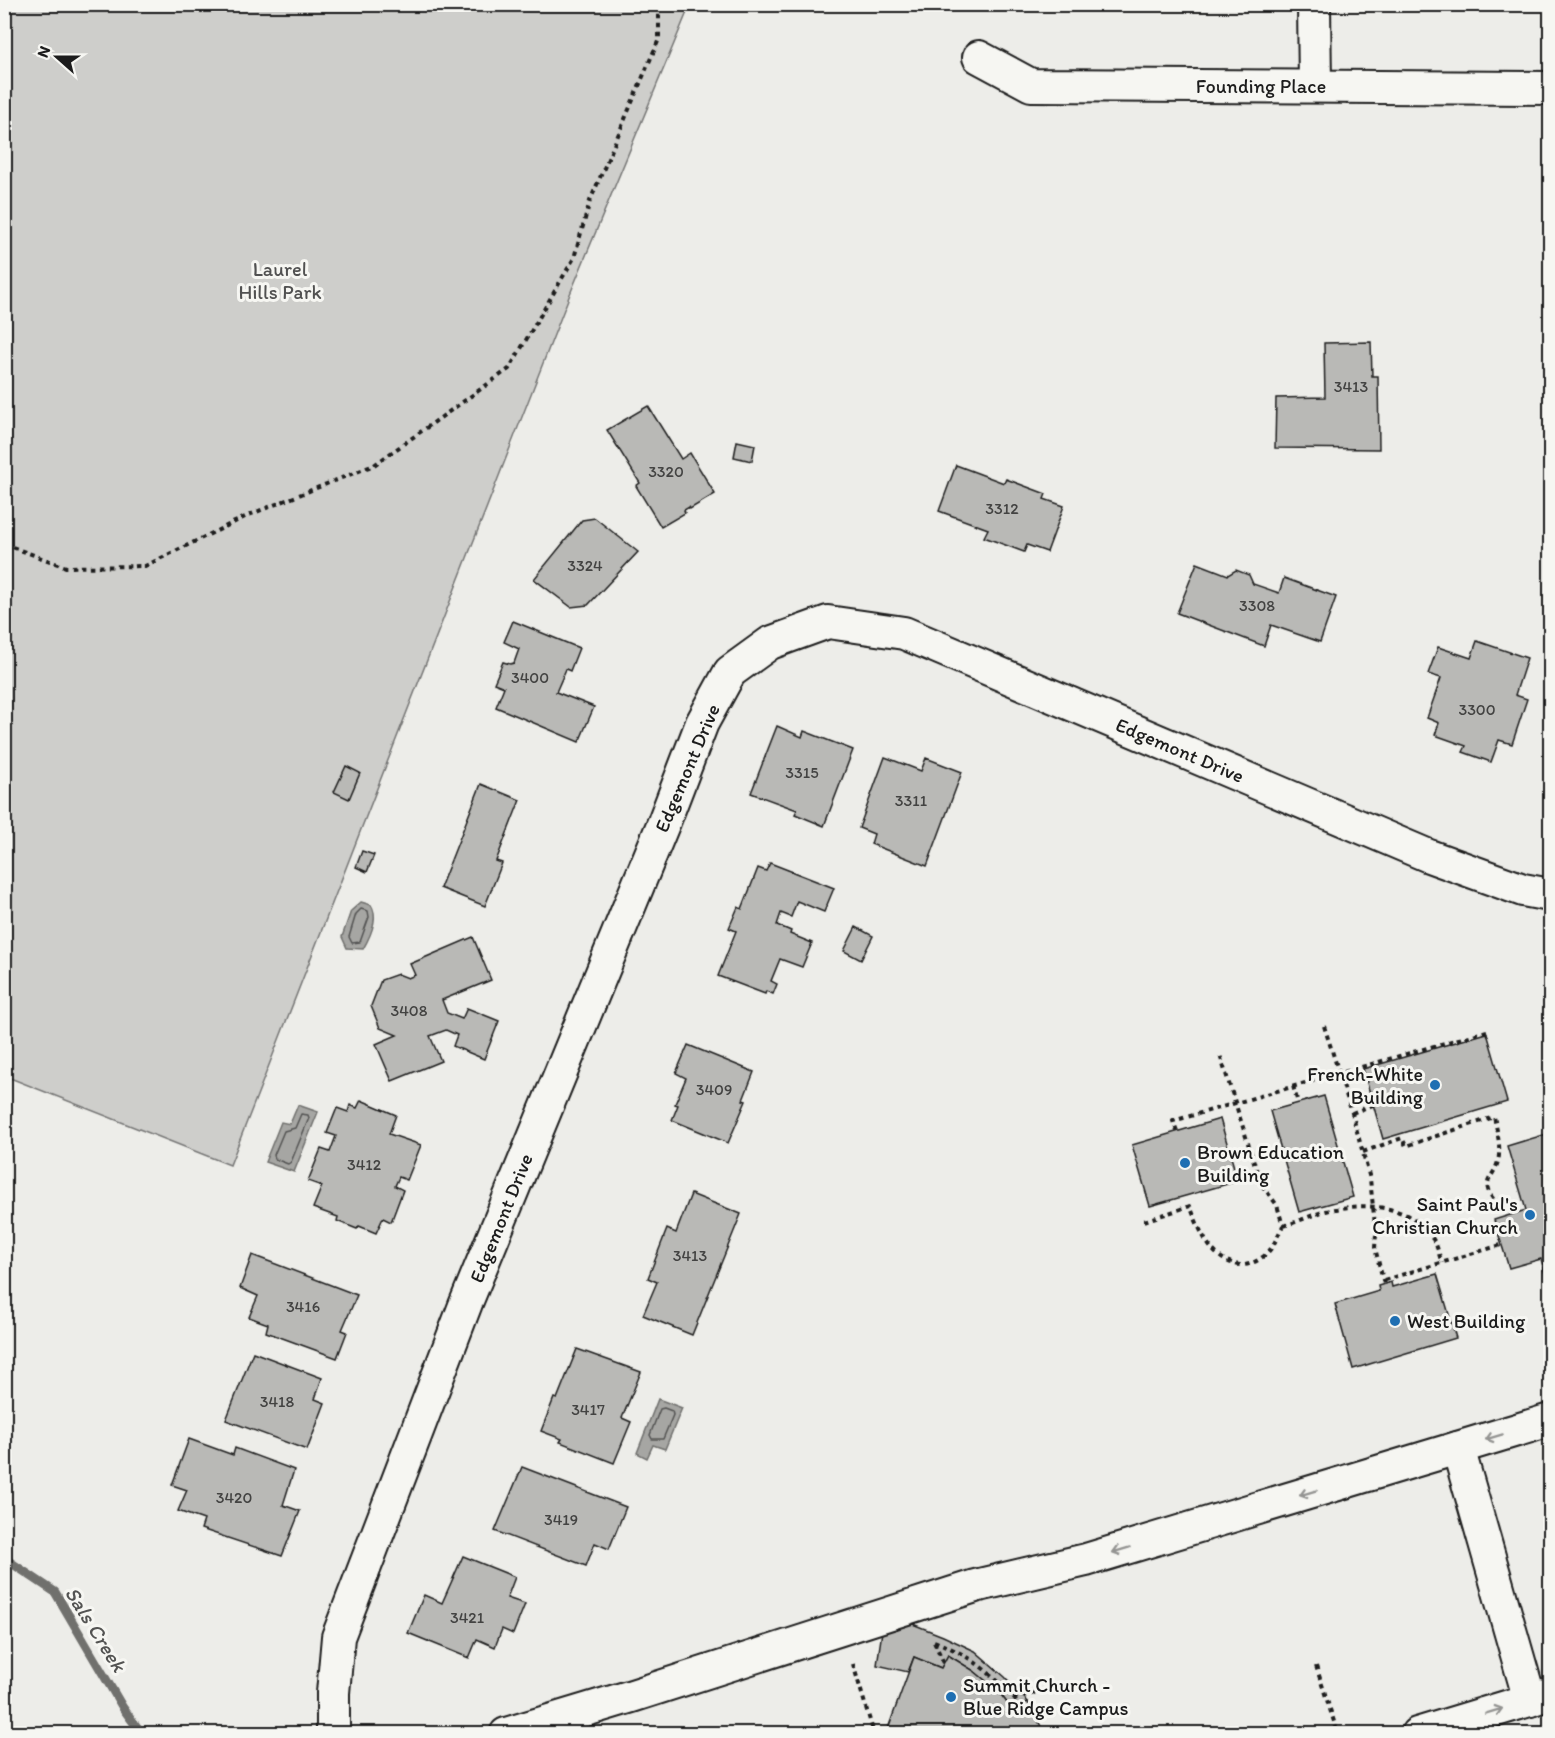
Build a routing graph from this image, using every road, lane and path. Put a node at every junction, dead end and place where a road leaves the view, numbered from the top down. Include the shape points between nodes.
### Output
1 (660, 4) edge
2 (1314, 4) edge
3 (979, 57) dead end
4 (1315, 86) junction
5 (1551, 88) edge
6 (4, 544) edge
7 (1551, 894) edge
8 (1324, 1026) dead end
9 (1490, 1030) dead end
10 (1220, 1055) dead end
11 (1339, 1073) junction
12 (1293, 1086) junction
13 (1235, 1102) junction
14 (1298, 1103) dead end
15 (1373, 1105) dead end
16 (1352, 1113) junction
17 (1177, 1131) dead end
18 (1363, 1152) junction
19 (1499, 1205) dead end
20 (1374, 1207) junction
21 (1144, 1221) dead end
22 (1283, 1226) junction
23 (1501, 1245) dead end
24 (1442, 1263) junction
25 (1551, 1420) edge
26 (1458, 1448) junction
27 (944, 1663) dead end
28 (853, 1664) dead end
29 (1316, 1666) dead end
30 (1069, 1685) dead end
31 (1540, 1697) edge
32 (1013, 1698) junction
33 (1020, 1707) dead end
34 (333, 1734) edge
35 (506, 1734) edge
36 (874, 1734) edge
37 (1338, 1734) edge
38 (1418, 1734) edge

1 - 6 path via 659,39 590,201 574,258 509,369 374,465 249,515 145,566 66,567
2 - 4 street
3 - 4 street, Founding Place via 1031,85
4 - 5 street, Founding Place
7 - 34 street, Edgemont Drive via 1523,890 1429,856 904,633 828,622 770,643 730,672 702,723 466,1304 338,1637
8 - 11 path
9 - 11 path
10 - 13 path
11 - 12 path
11 - 16 path
12 - 13 path
12 - 14 path
13 - 17 path via 1173,1121
13 - 22 path via 1261,1184 1277,1205
15 - 16 path
16 - 18 path
18 - 19 path via 1402,1138 1406,1146 1494,1117 1499,1158 1487,1185 1488,1194
18 - 20 path
20 - 22 path via 1349,1206
20 - 24 path via 1397,1209 1418,1222 1434,1240
20 - 24 path via 1375,1248 1384,1282
21 - 22 path via 1190,1206 1204,1239 1221,1258 1245,1266 1269,1251
23 - 24 path
25 -> 26 street
26 - 31 street
26 -> 35 street via 1086,1560 975,1586
27 - 32 path via 934,1641 970,1657
28 - 36 path
29 - 37 path
30 - 32 path
38 -> 31 street
32 - 33 path

